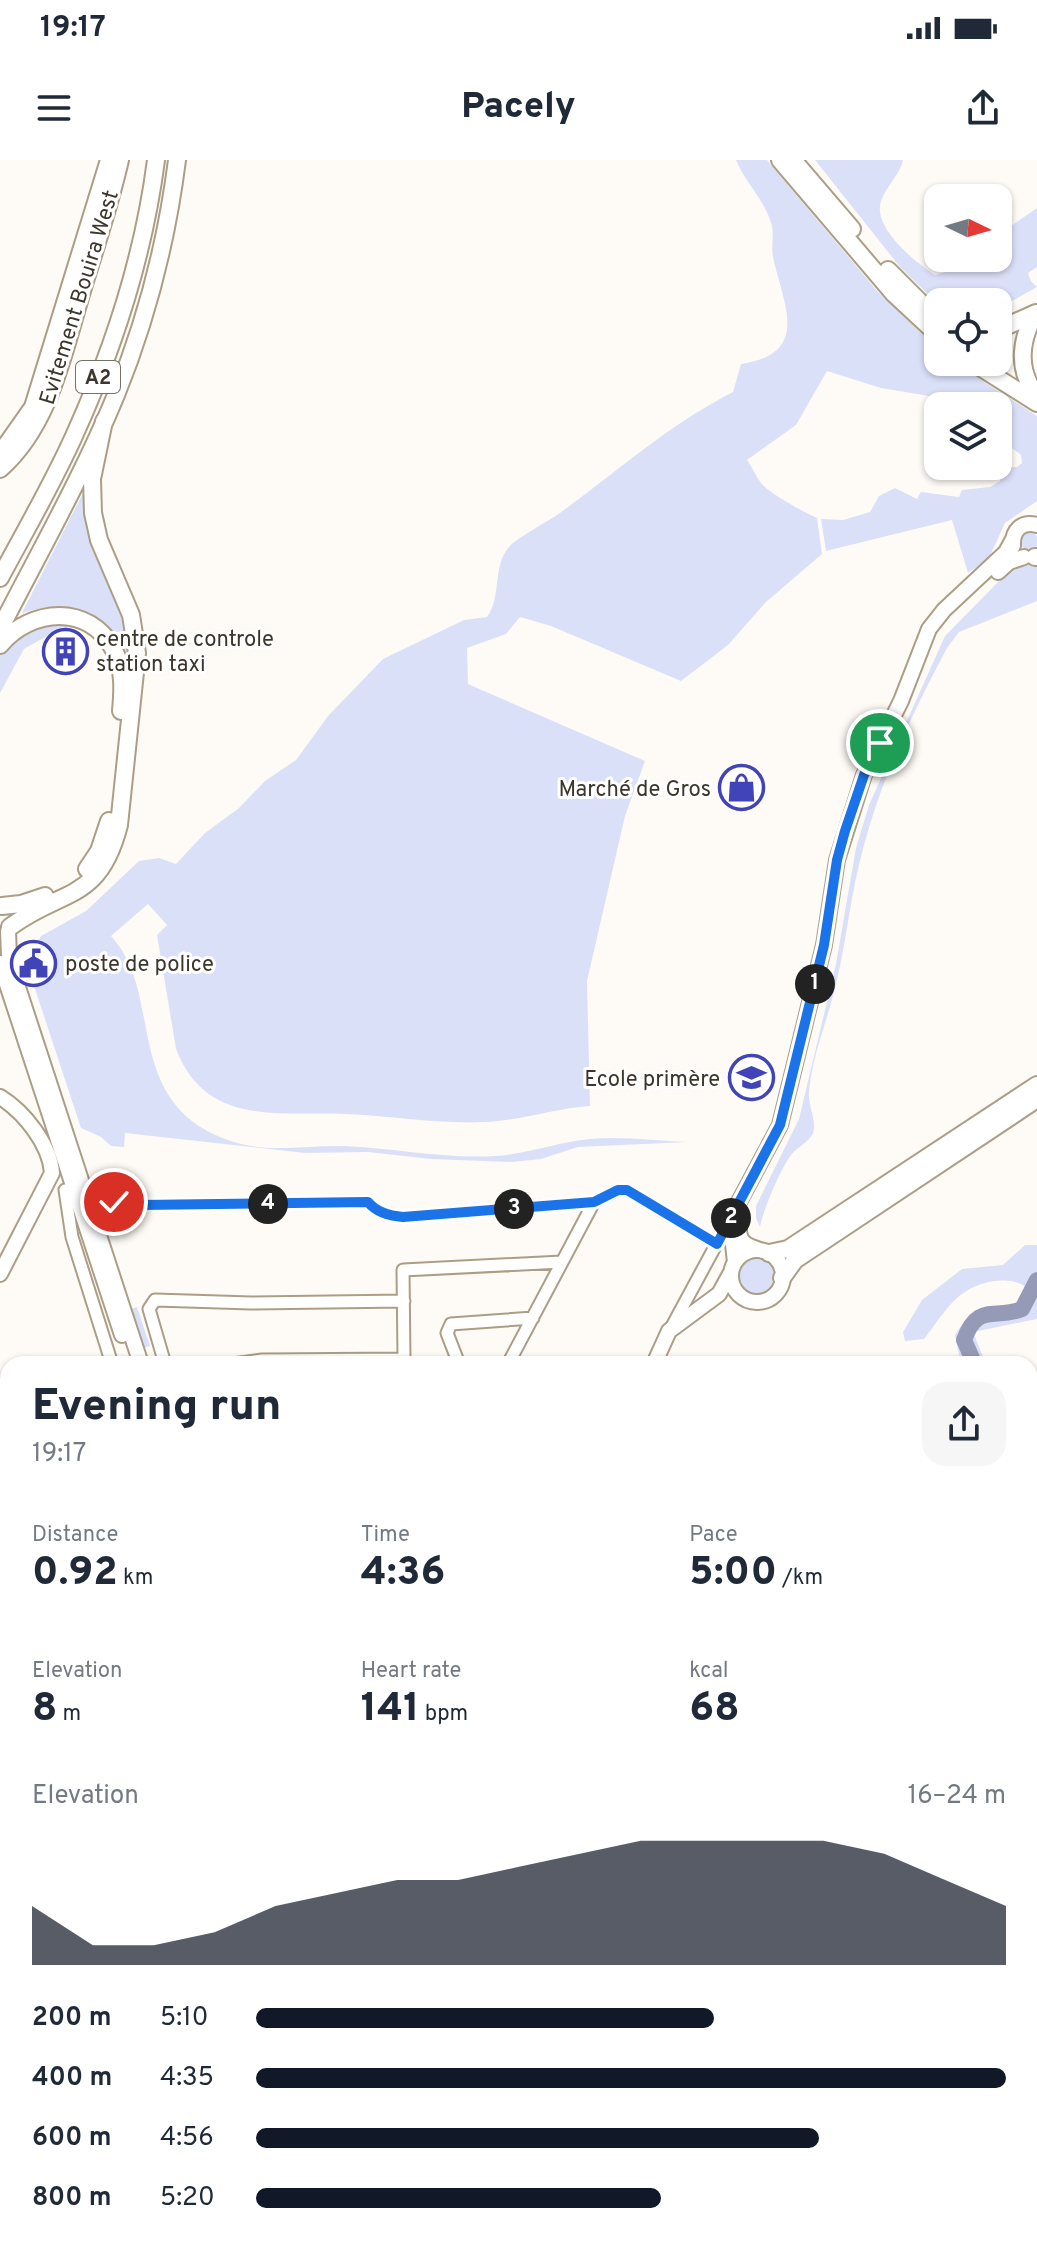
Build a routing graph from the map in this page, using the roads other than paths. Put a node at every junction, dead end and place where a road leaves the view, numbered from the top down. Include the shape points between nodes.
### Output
1 (109, 160) edge
2 (120, 160) edge
3 (156, 160) edge
4 (177, 160) edge
5 (780, 160) edge
6 (793, 160) edge
7 (924, 307) edge
8 (1036, 313) edge
9 (924, 322) edge
10 (1012, 324) edge
11 (998, 376) edge
12 (1010, 376) edge
13 (1036, 396) edge
14 (104, 421) junction
15 (0, 454) edge
16 (0, 469) edge
17 (1034, 522) edge
18 (1013, 539) junction
19 (1033, 557) edge
20 (0, 578) edge
21 (0, 629) edge
22 (0, 645) edge
23 (1, 905) edge
24 (6, 932) edge
25 (0, 963) edge
26 (1037, 1085) edge
27 (0, 1097) edge
28 (1037, 1099) edge
29 (52, 1173) junction
30 (65, 1190) junction
31 (83, 1200) junction
32 (105, 1202) junction
33 (594, 1202) junction
34 (732, 1215) junction
35 (94, 1217) junction
36 (717, 1244) junction
37 (766, 1252) junction
38 (562, 1262) junction
39 (733, 1268) junction
40 (0, 1274) edge
41 (782, 1278) junction
42 (404, 1301) junction
43 (756, 1302) junction
44 (709, 1303) junction
45 (533, 1318) junction
46 (669, 1331) junction
47 (109, 1356) edge
48 (129, 1356) edge
49 (138, 1356) edge
50 (163, 1356) edge
51 (404, 1356) edge
52 (456, 1356) edge
53 (512, 1356) edge
54 (658, 1356) edge

1 - 15 highway, Evitement Bouira West via 33,407
2 - 16 highway, Evitement Bouira West via 52,388 35,427
3 - 20 highway, A2 via 145,225 96,385
4 - 14 highway, A2 via 146,306
5 - 9 highway
6 - 7 highway
8 - 10 highway
8 - 13 highway via 1027,329 1023,370
11 - 13 highway
12 - 13 highway
14 - 21 highway, A2
14 - 24 highway via 92,479 93,513 131,615 137,653 119,825 112,851 92,880 67,898 29,913
17 - 18 main road via 1017,529
18 - 19 main road via 1015,550
18 - 34 main road via 929,629 864,775 837,860 824,945 780,1125
19 - 37 main road via 1009,562 937,633 872,778 849,846 829,958 789,1121 739,1220 739,1238
22 - 23 highway via 31,620 71,617 108,641 123,683 110,817 99,851 86,871 63,888 26,903
23 - 24 main road via 10,915
24 - 31 main road via 15,978
25 - 31 main road
26 - 37 highway via 788,1249
27 - 29 main road via 36,1134
28 - 41 highway via 795,1260
29 - 30 main road
29 - 40 main road
30 - 31 main road
30 - 47 street via 72,1237
31 - 32 street
31 - 35 main road
31 - 48 main road
32 - 33 street via 368,1202 380,1212 403,1217
32 - 35 street via 97,1206
33 - 36 street via 627,1190
33 - 38 street
34 - 36 street
34 - 39 main road
35 - 49 main road
36 - 46 street
37 - 39 main road via 750,1251
37 - 41 main road via 781,1266
38 - 42 street via 403,1270
38 - 45 street
39 - 43 main road via 731,1283 740,1296
39 - 44 main road
41 - 43 main road via 774,1295
42 - 50 street via 155,1300 149,1309
42 - 51 street
43 - 44 main road
44 - 46 main road
45 - 52 street via 451,1324 447,1333
45 - 53 street
46 - 54 main road

